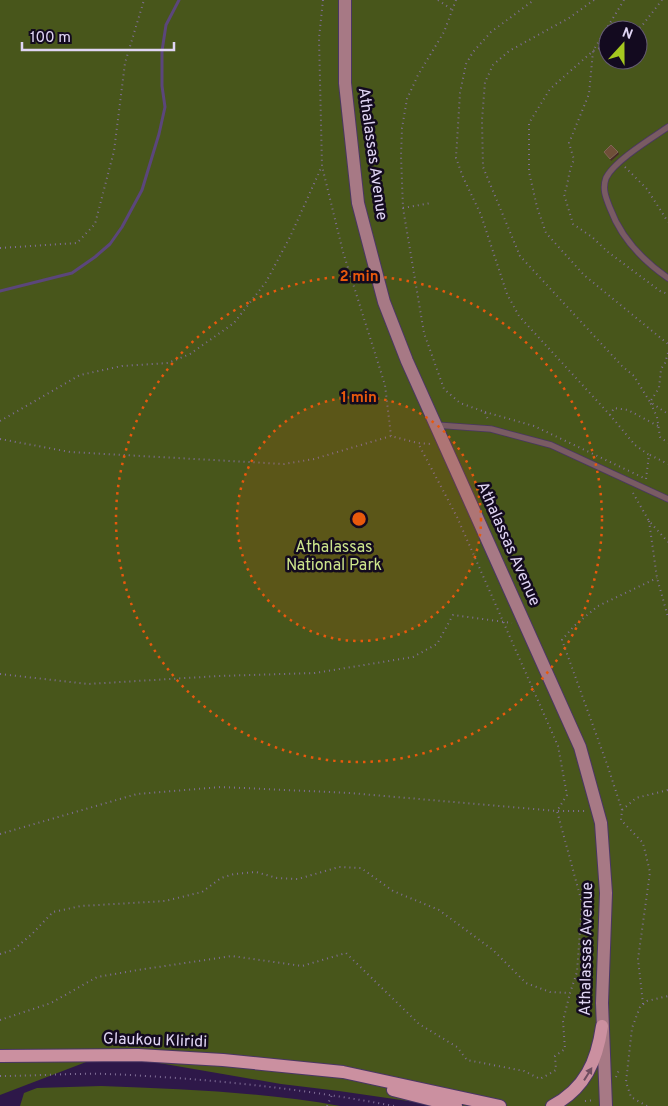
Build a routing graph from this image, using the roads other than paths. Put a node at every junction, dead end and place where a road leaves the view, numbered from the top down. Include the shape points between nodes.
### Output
1 (346, 0) edge
2 (668, 126) edge
3 (668, 278) edge
4 (436, 425) junction
5 (668, 499) edge
6 (602, 1026) junction
7 (0, 1056) edge
8 (308, 1069) junction
9 (456, 1106) edge
10 (500, 1106) edge
11 (552, 1106) edge
12 (606, 1106) edge

1 - 4 main road, Athalassas Avenue via 345,83 358,203 384,302
2 - 3 lane via 611,170 604,190 616,223 632,248
4 - 5 lane via 491,429 551,445
4 - 6 main road, Athalassas Avenue via 580,747 598,812 606,893
11 -> 6 main road via 574,1092 589,1073 597,1054
6 - 12 main road, Athalassas Avenue
7 - 8 main road, Glaukou Kliridi via 138,1056
8 - 9 main road, Glaukou Kliridi
8 - 10 main road, Glaukou Kliridi via 344,1072

